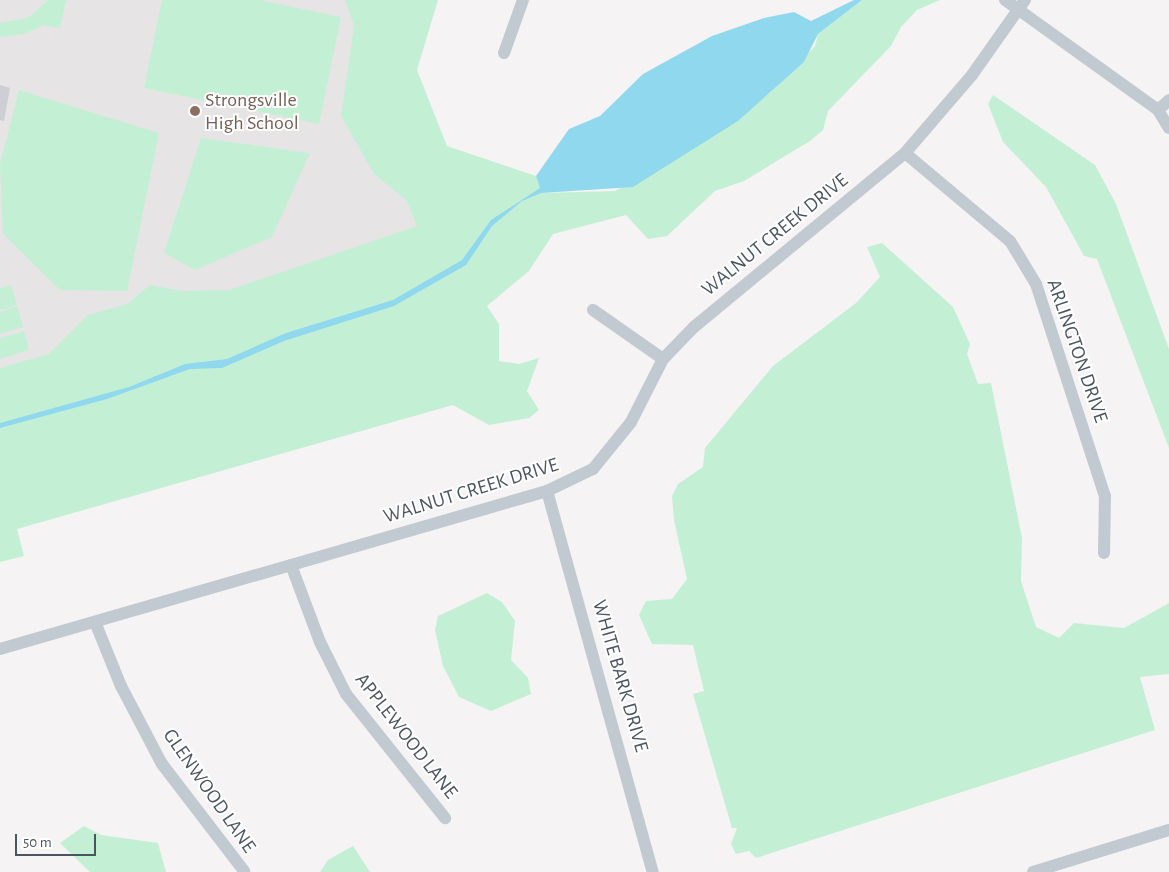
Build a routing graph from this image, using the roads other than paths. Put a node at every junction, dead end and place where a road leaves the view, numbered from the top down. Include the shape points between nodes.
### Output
1 (523, 0) edge
2 (1005, 0) edge
3 (1022, 5) edge
4 (504, 53) dead end
5 (1169, 100) edge
6 (1158, 110) junction
7 (1169, 128) edge
8 (905, 153) junction
9 (593, 310) dead end
10 (663, 359) junction
11 (547, 491) junction
12 (1104, 553) dead end
13 (291, 565) junction
14 (95, 622) junction
15 (0, 649) edge
16 (445, 818) dead end
17 (1169, 830) edge
18 (244, 871) edge
19 (653, 872) edge
20 (1033, 872) edge

1 - 4 street
2 - 3 street
3 - 6 street
3 - 8 street, WALNUT CREEK DRIVE via 972,75
5 - 6 street
6 - 7 street
8 - 10 street, WALNUT CREEK DRIVE via 694,327
8 - 12 street, ARLINGTON DRIVE via 1010,242 1036,284 1105,496
9 - 10 street
10 - 11 street, WALNUT CREEK DRIVE via 631,422 593,469
11 - 13 street, WALNUT CREEK DRIVE
11 - 19 street, WHITE BARK DRIVE
13 - 14 street, WALNUT CREEK DRIVE
13 - 16 street, APPLEWOOD LANE via 320,642 346,694
14 - 15 street, WALNUT CREEK DRIVE
14 - 18 street, GLENWOOD LANE via 121,686 162,764
17 - 20 street

